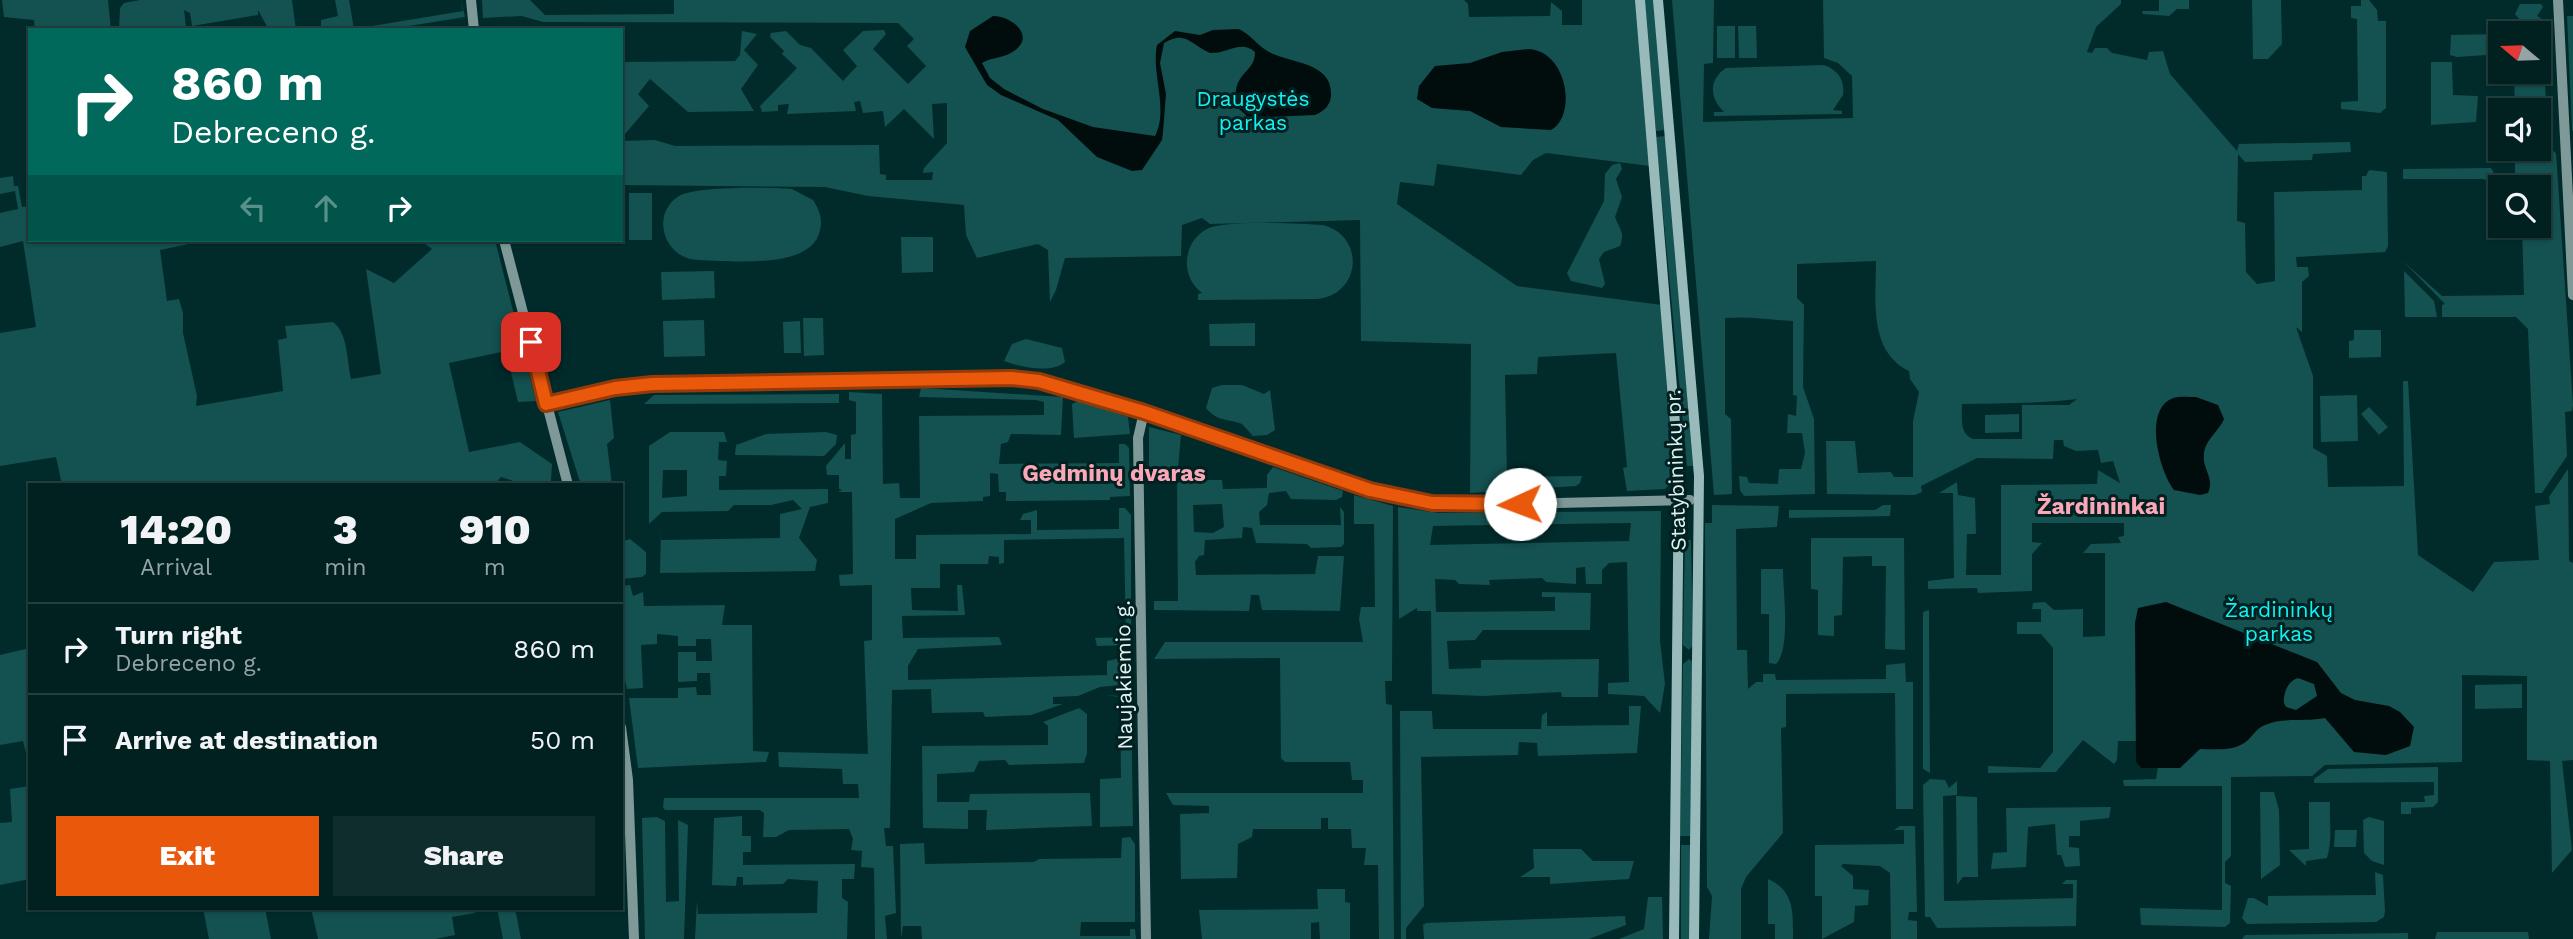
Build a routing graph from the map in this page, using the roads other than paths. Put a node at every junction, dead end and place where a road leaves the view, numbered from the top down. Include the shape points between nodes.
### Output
1 (471, 0) edge
2 (1640, 0) edge
3 (1658, 0) edge
4 (2558, 0) edge
5 (474, 28) edge
6 (505, 242) edge
7 (2573, 295) edge
8 (546, 404) junction
9 (1144, 412) junction
10 (567, 483) edge
11 (1685, 500) junction
12 (1678, 659) junction
13 (1699, 659) junction
14 (623, 744) edge
15 (634, 939) edge
16 (1146, 939) edge
17 (1674, 939) edge
18 (1694, 939) edge

1 - 5 street
2 - 11 main road, Statybininkų pr.
3 - 13 main road, Statybininkų pr. via 1699,476
4 - 7 street
6 - 8 street
8 - 9 street via 652,384 1012,378 1067,387
8 - 10 street
9 - 11 street via 1370,490 1432,503
9 - 16 street, Naujakiemio g. via 1139,442
11 - 12 main road, Statybininkų pr.
12 - 13 main road via 1688,655
12 - 17 main road, Statybininkų pr.
13 - 18 main road, Statybininkų pr.
14 - 15 street via 630,803

